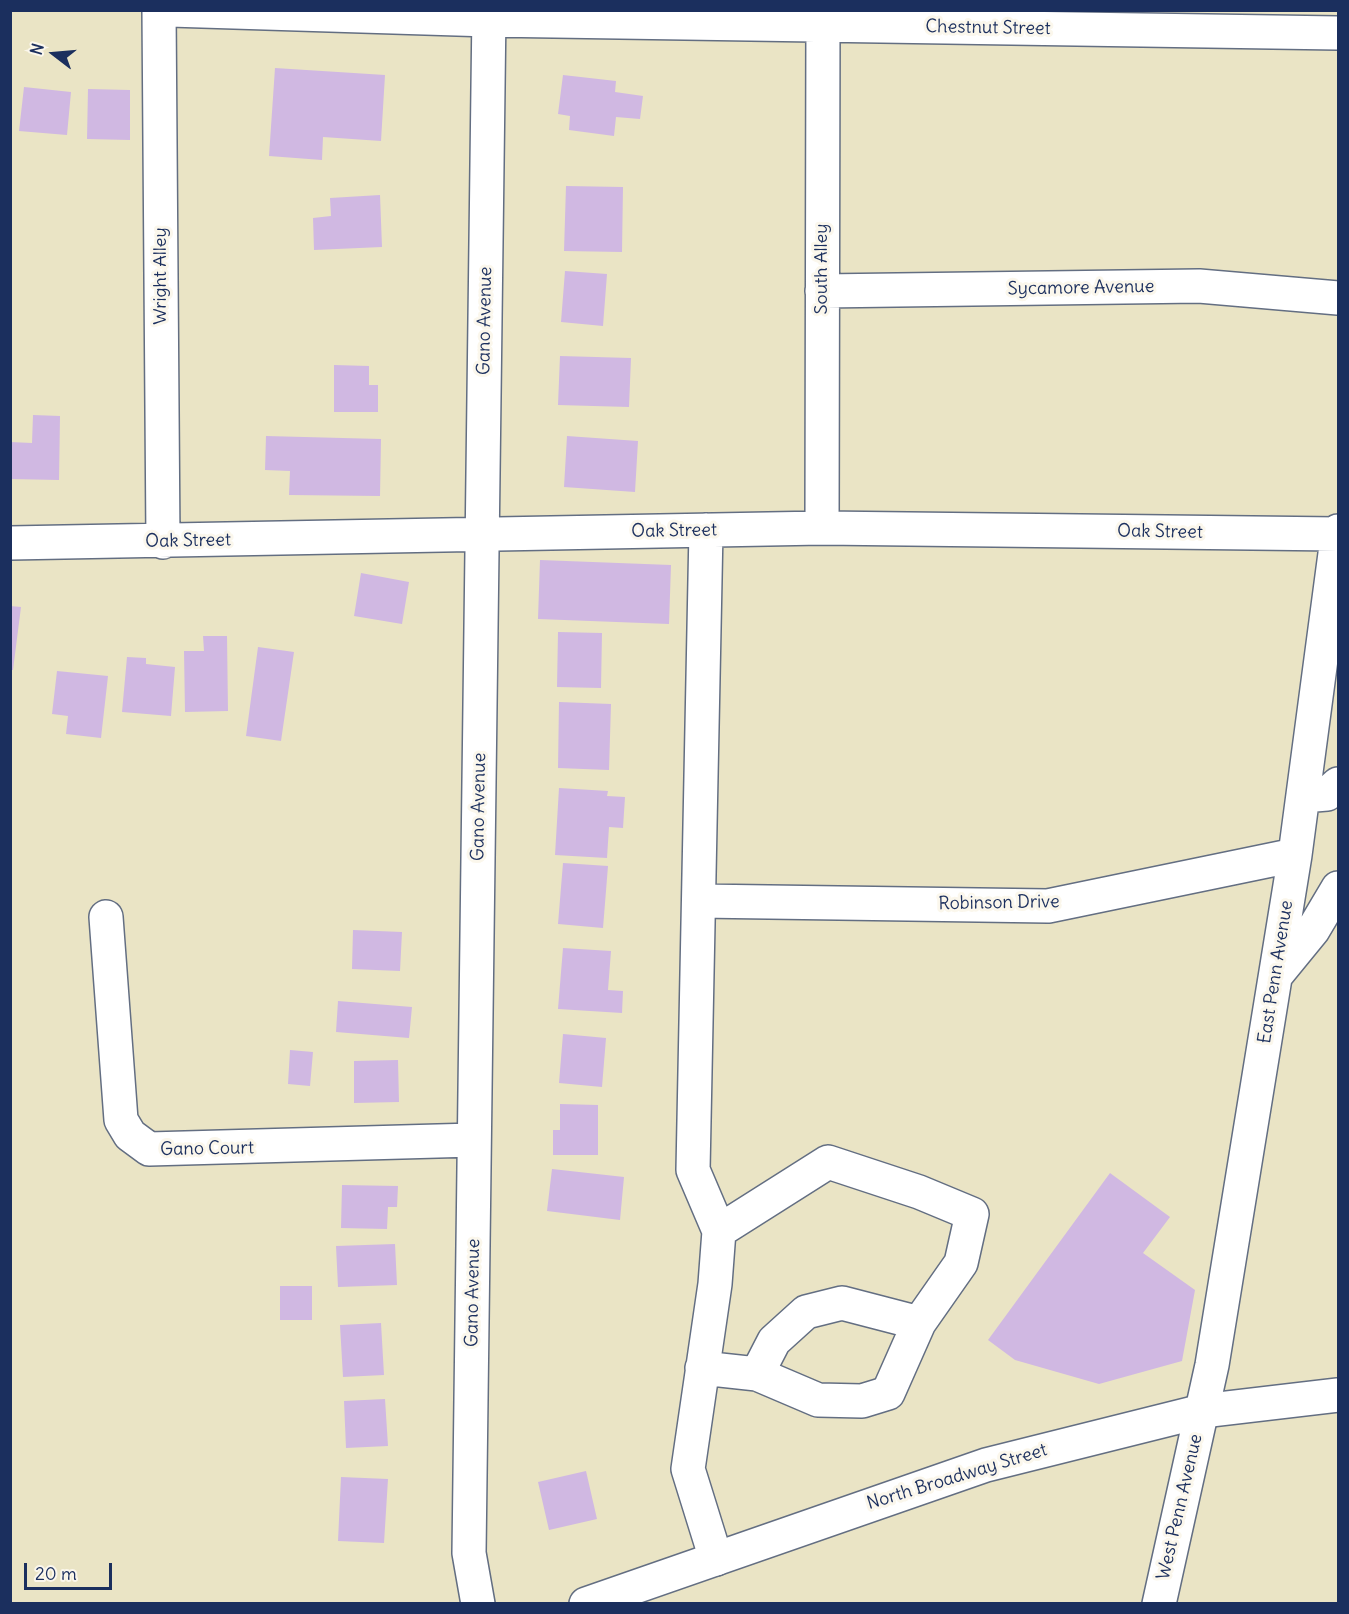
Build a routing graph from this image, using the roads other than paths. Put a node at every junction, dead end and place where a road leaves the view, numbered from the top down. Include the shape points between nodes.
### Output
1 (159, 10) edge
2 (170, 10) edge
3 (489, 15) edge
4 (823, 18) edge
5 (1338, 33) edge
6 (822, 291) junction
7 (1338, 298) edge
8 (822, 528) junction
9 (706, 530) junction
10 (1338, 533) edge
11 (482, 534) junction
12 (163, 542) junction
13 (10, 543) edge
14 (1338, 784) edge
15 (1303, 796) junction
16 (1295, 855) junction
17 (1338, 888) edge
18 (699, 901) junction
19 (106, 917) dead end
20 (1325, 932) edge
21 (1275, 976) junction
22 (474, 1140) junction
23 (719, 1231) junction
24 (920, 1323) junction
25 (702, 1368) junction
26 (757, 1374) junction
27 (1338, 1395) edge
28 (1202, 1411) junction
29 (716, 1559) junction
30 (478, 1604) edge
31 (586, 1604) edge
32 (1159, 1604) edge

1 - 12 street, Wright Alley
2 - 3 street, Chestnut Street
3 - 4 street, Chestnut Street
3 - 11 street, Gano Avenue
4 - 5 street, Chestnut Street
4 - 6 street, South Alley
6 - 7 street, Sycamore Avenue via 1198,286
6 - 8 street, South Alley
8 - 9 street, Oak Street
8 - 10 street, Oak Street
9 - 11 street, Oak Street
9 - 18 street
10 - 15 street, East Penn Avenue
11 - 12 street, Oak Street
11 - 22 street, Gano Avenue
12 - 13 street, Oak Street
14 - 15 street via 1326,794
15 - 16 street, East Penn Avenue
16 - 18 street, Robinson Drive via 1048,906
16 - 21 street, East Penn Avenue
17 - 20 street
18 - 23 street via 693,1170
19 - 22 street, Gano Court via 122,1120 130,1135 149,1149
20 - 21 street
21 - 28 street, East Penn Avenue
22 - 30 street, Gano Avenue via 469,1553
23 - 24 street via 828,1162 972,1214 961,1263
23 - 25 street
24 - 26 street via 842,1303 806,1312 774,1341
24 - 26 street via 888,1394 862,1401 818,1400
25 - 26 street
25 - 29 street via 688,1470
27 - 28 street, North Broadway Street
28 - 29 street, North Broadway Street via 986,1465
28 - 32 street, West Penn Avenue
29 - 31 street, North Broadway Street

